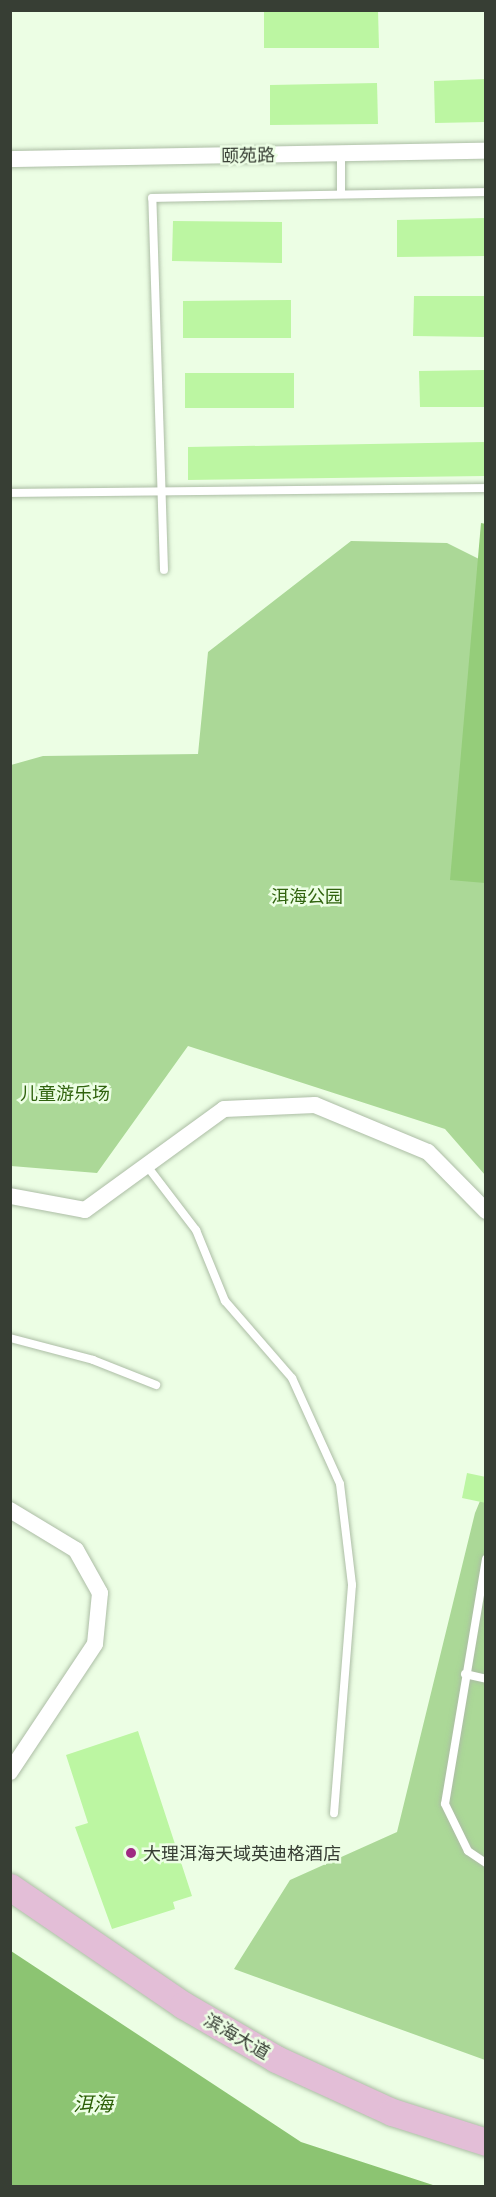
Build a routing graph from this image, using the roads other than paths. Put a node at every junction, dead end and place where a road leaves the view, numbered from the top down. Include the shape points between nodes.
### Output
1 (486, 151) edge
2 (341, 154) junction
3 (10, 159) edge
4 (486, 192) edge
5 (341, 193) junction
6 (486, 488) edge
7 (161, 492) junction
8 (10, 493) edge
9 (164, 570) dead end
10 (147, 1167) junction
11 (10, 1196) edge
12 (486, 1211) edge
13 (10, 1338) edge
14 (156, 1385) dead end
15 (10, 1510) edge
16 (486, 1559) edge
17 (465, 1674) junction
18 (486, 1679) edge
19 (10, 1772) edge
20 (334, 1813) dead end
21 (486, 1863) edge
22 (10, 1887) edge
23 (483, 2144) edge

1 - 2 street, 颐苑路
2 - 3 street, 颐苑路
2 - 5 lane
4 - 5 lane
5 - 7 lane via 152,198
6 - 7 lane
7 - 8 lane
7 - 9 lane
10 - 11 street via 86,1210
10 - 12 street via 224,1109 315,1106 428,1152
10 - 20 lane via 196,1230 225,1301 292,1378 340,1484 352,1585
13 - 14 lane via 93,1360
15 - 19 street via 76,1550 100,1593 95,1644
16 - 17 lane
17 - 18 lane
17 - 21 lane via 445,1804 468,1851
22 - 23 main road, 滨海大道 via 183,2005 276,2059 392,2112

